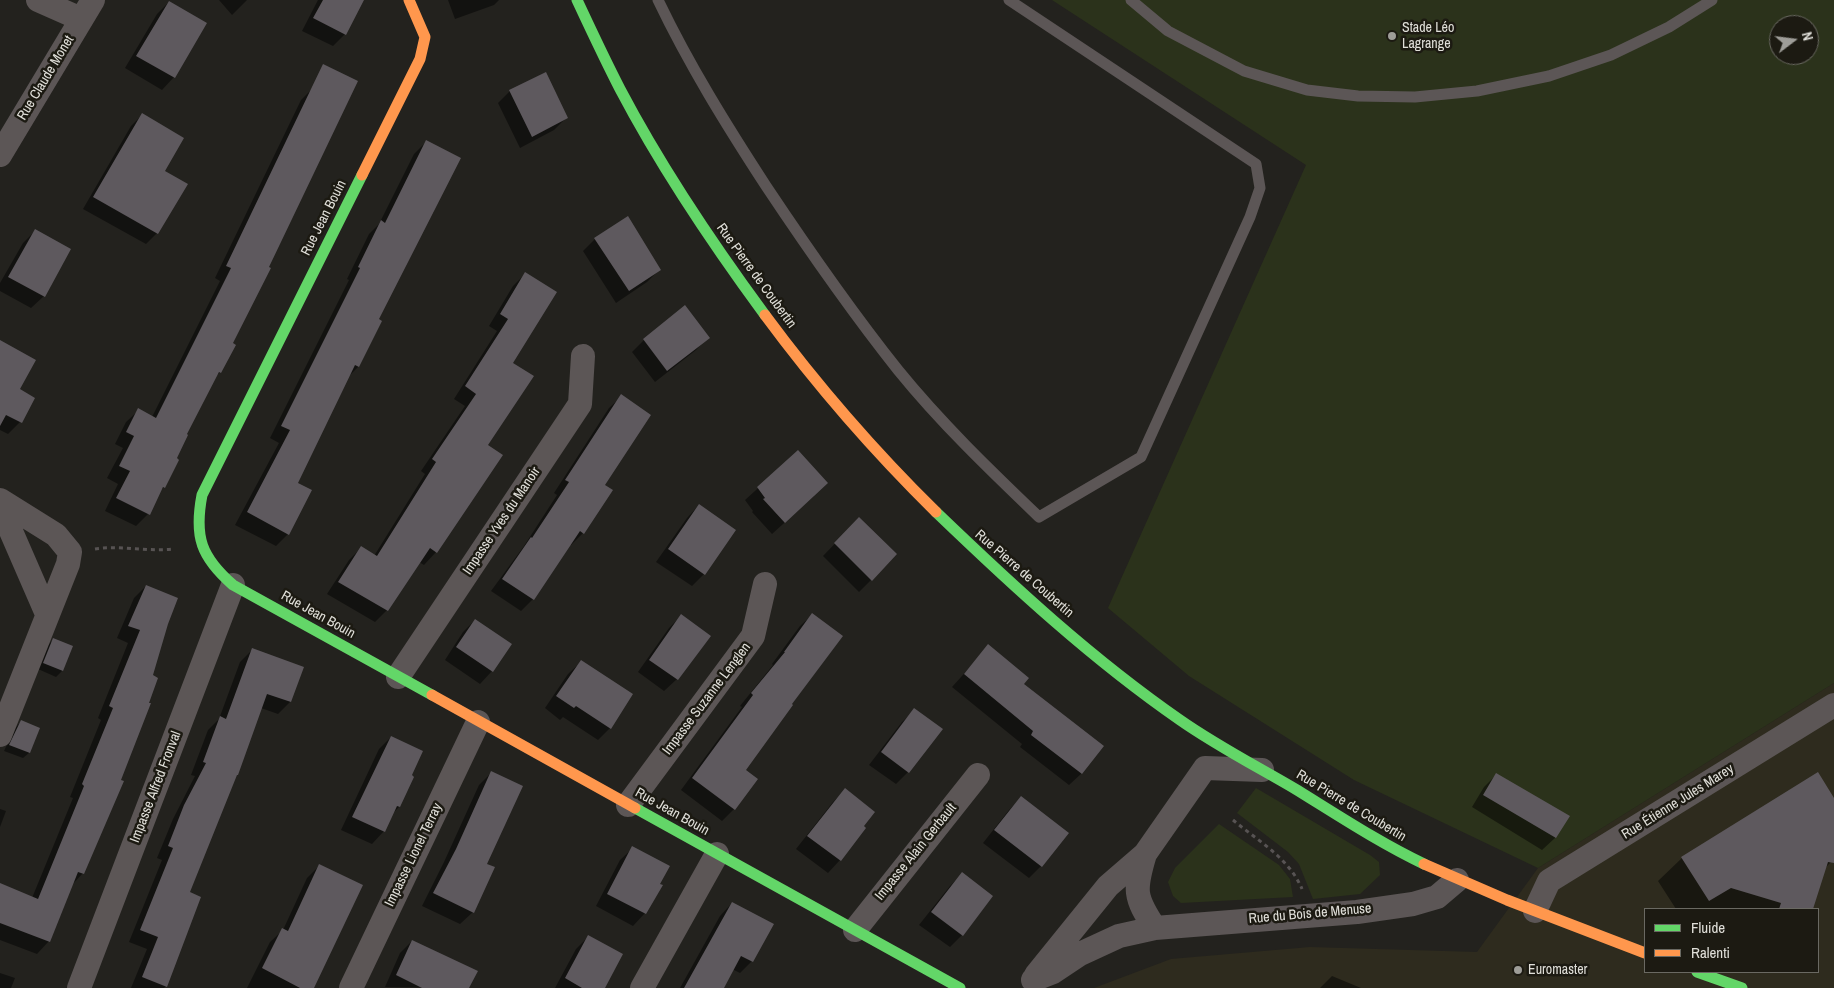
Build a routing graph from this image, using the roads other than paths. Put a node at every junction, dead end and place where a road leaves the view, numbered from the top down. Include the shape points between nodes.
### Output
1 (38, 0) edge
2 (410, 0) edge
3 (577, 0) edge
4 (658, 0) edge
5 (1009, 0) edge
6 (1131, 0) edge
7 (1712, 0) edge
8 (87, 10) edge
9 (0, 155) edge
10 (583, 356) dead end
11 (0, 500) edge
12 (0, 506) edge
13 (765, 584) dead end
14 (233, 585) junction
15 (47, 614) junction
16 (398, 677) junction
17 (1834, 705) edge
18 (478, 722) junction
19 (1196, 731) junction
20 (0, 735) edge
21 (1205, 768) junction
22 (1262, 770) junction
23 (978, 775) dead end
24 (628, 805) junction
25 (717, 854) junction
26 (1145, 854) junction
27 (1458, 880) junction
28 (1535, 911) junction
29 (1155, 928) junction
30 (854, 930) junction
31 (1644, 953) edge
32 (1700, 973) edge
33 (1029, 984) edge
34 (1733, 986) edge
35 (79, 988) edge
36 (351, 988) edge
37 (642, 988) edge
38 (960, 988) edge

1 - 8 street
2 - 14 main road, Rue Jean Bouin via 425,37 420,59 202,495 197,517 205,555 216,572
3 - 19 main road, Rue Pierre de Coubertin via 636,120 714,247 828,395 950,528 1104,662
4 - 5 lane via 676,38 741,147 857,316 942,420 1039,517 1141,457 1250,217 1260,188 1256,164
6 - 7 lane via 1168,30 1244,71 1307,90 1358,96 1416,97 1478,91 1549,76 1611,55 1669,27
8 - 9 street, Rue Claude Monet
10 - 16 street, Impasse Yves du Manoir via 580,404
11 - 15 street via 56,535 70,552
12 - 15 street
13 - 24 street, Impasse Suzanne Lenglen via 753,636
14 - 16 main road, Rue Jean Bouin
14 - 35 street, Impasse Alfred Fronval
15 - 20 street
16 - 18 main road, Rue Jean Bouin
17 - 28 street, Rue Étienne Jules Marey via 1549,881
18 - 24 main road, Rue Jean Bouin
18 - 36 street, Impasse Lionel Terray
19 - 21 street
19 - 22 main road, Rue Pierre de Coubertin
21 - 22 street
21 - 26 street, Rue du Bois de Menuse
22 - 27 main road, Rue Pierre de Coubertin via 1407,856
23 - 30 street, Impasse Alain Gerbault
24 - 25 main road, Rue Jean Bouin
25 - 30 main road, Rue Jean Bouin
25 - 37 street
26 - 29 street, Rue du Bois de Menuse via 1137,890 1141,906
26 - 33 street, Rue du Bois de Menuse via 1108,886
27 - 28 main road, Rue Pierre de Coubertin
27 - 29 street, Rue du Bois de Menuse via 1437,896 1413,904 1357,912
28 - 31 main road, Rue Pierre de Coubertin
29 - 33 street, Rue du Bois de Menuse via 1119,936
30 - 38 main road, Rue Jean Bouin
32 - 34 main road

